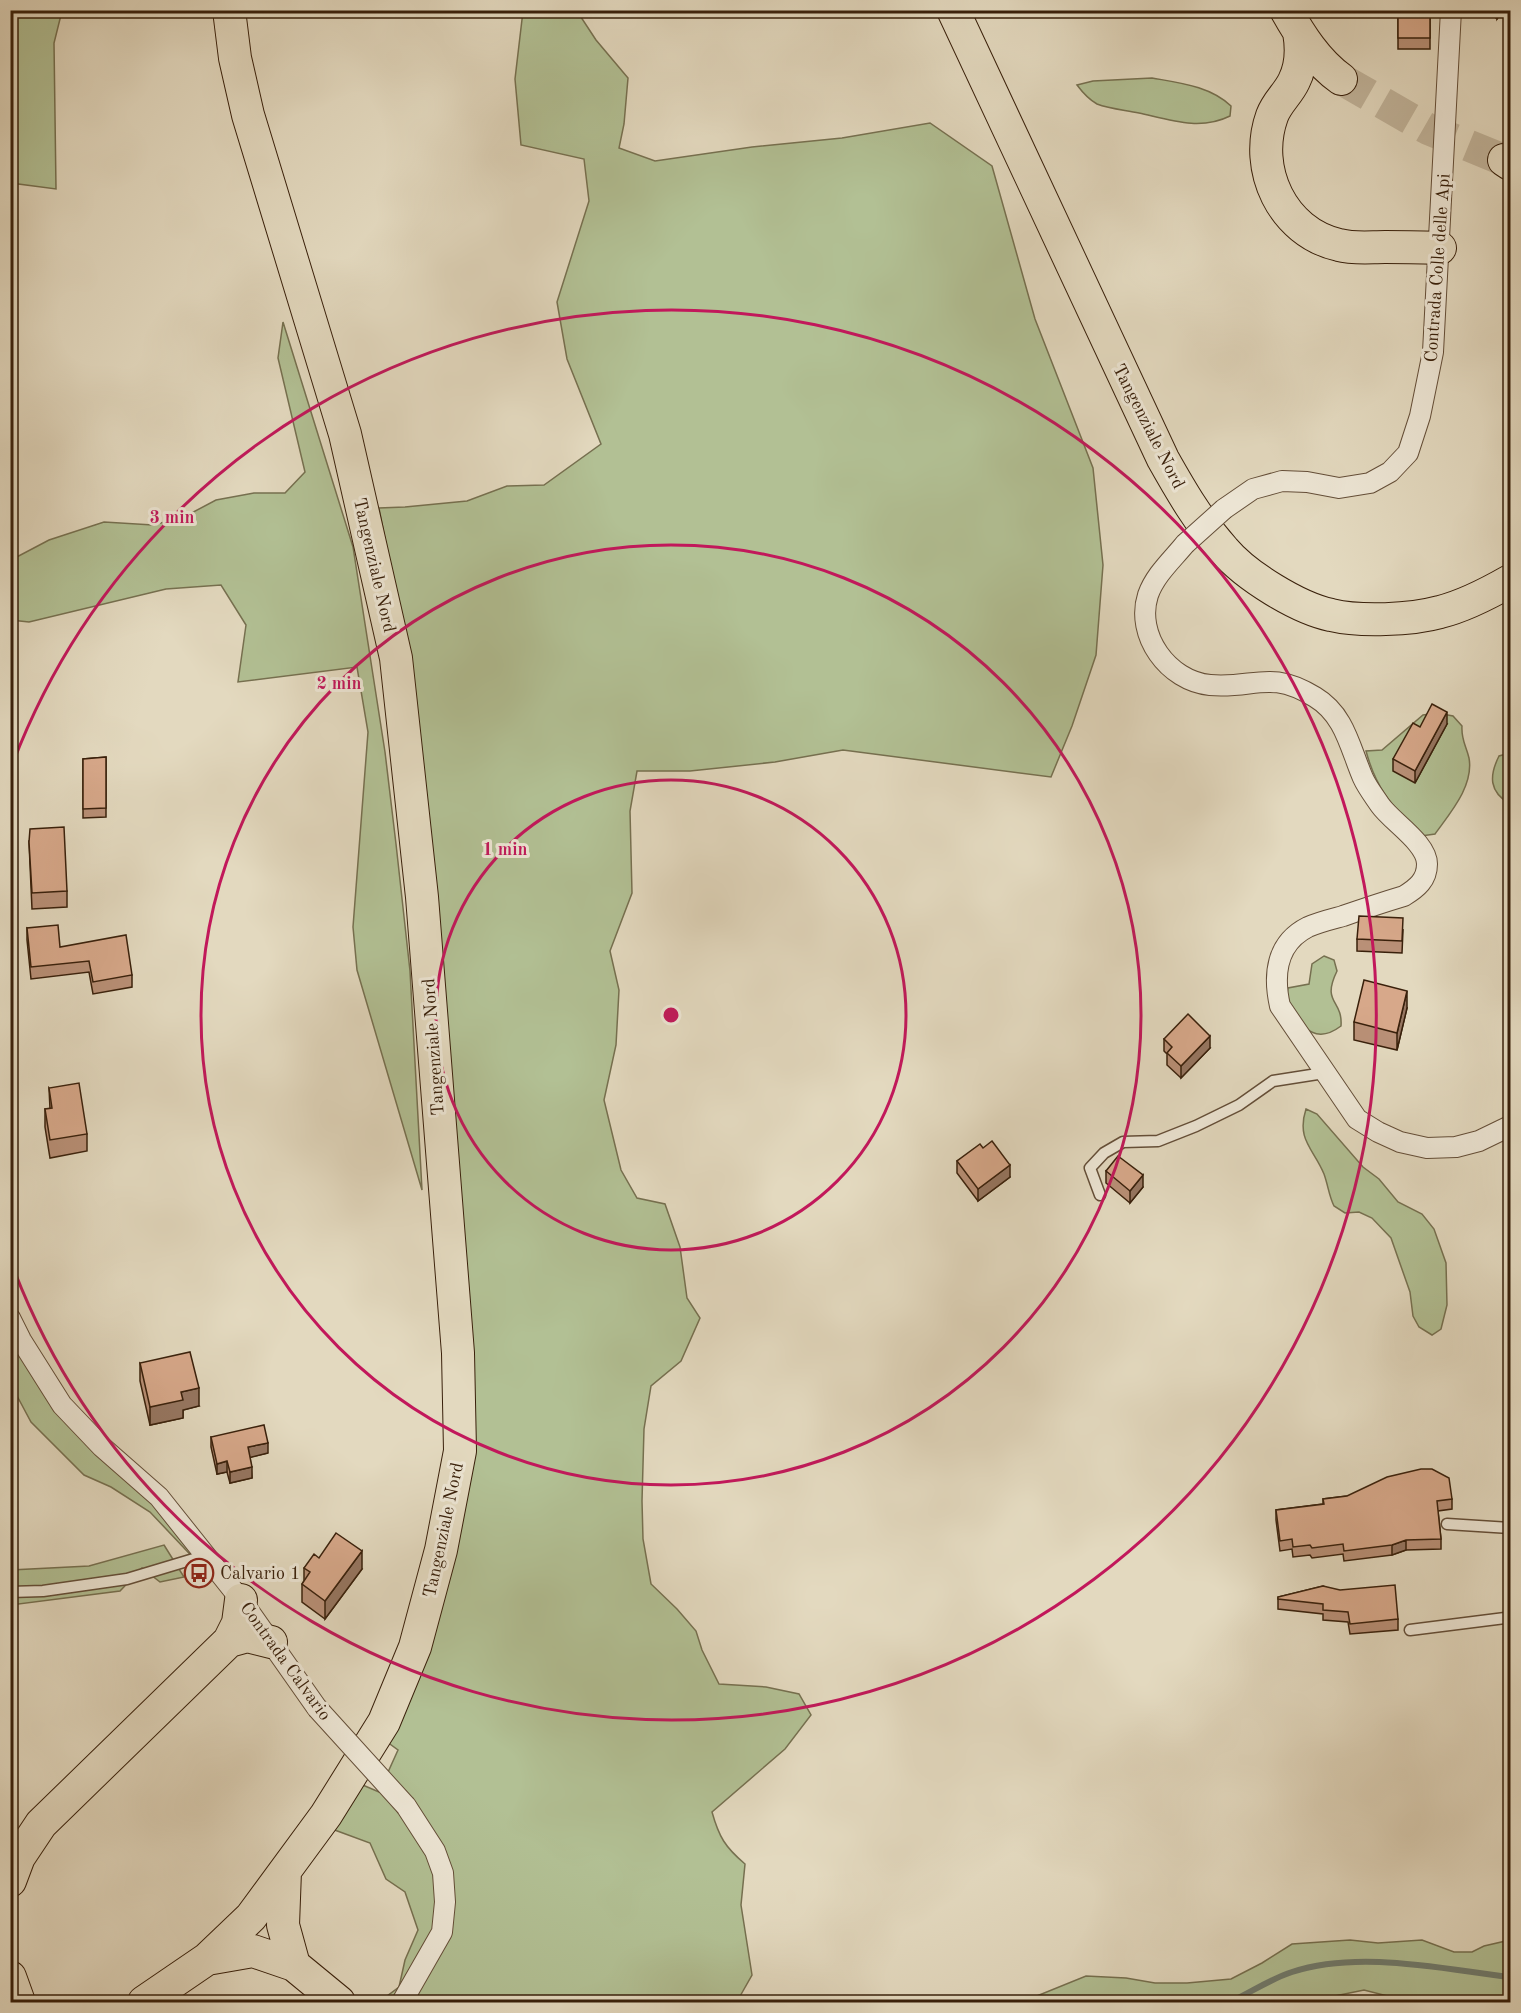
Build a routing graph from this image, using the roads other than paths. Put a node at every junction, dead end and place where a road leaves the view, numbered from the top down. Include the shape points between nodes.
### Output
1 (229, 10) edge
2 (953, 10) edge
3 (1451, 10) edge
4 (1292, 21) edge
5 (1293, 82) junction
6 (1440, 248) junction
7 (1510, 581) edge
8 (1324, 1073) junction
9 (1510, 1126) edge
10 (1100, 1195) dead end
11 (10, 1318) edge
12 (1448, 1524) dead end
13 (1510, 1528) edge
14 (207, 1555) junction
15 (10, 1592) edge
16 (241, 1600) junction
17 (1510, 1620) edge
18 (1410, 1630) dead end
19 (229, 1641) junction
20 (271, 1642) junction
21 (285, 1871) junction
22 (10, 1881) edge
23 (207, 1959) junction
24 (294, 1965) junction
25 (10, 1977) edge
26 (19, 2002) edge
27 (144, 2002) edge
28 (339, 2002) edge
29 (402, 2002) edge

1 - 21 main road, Tangenziale Nord via 248,115 345,434 396,658 422,897 458,1353 460,1451 441,1550 415,1647 384,1722 326,1815
2 - 7 main road, Tangenziale Nord via 1162,459 1225,552 1271,588 1313,609 1357,619 1440,612
3 - 6 street, Contrada Colle delle Api
4 - 5 main road via 1302,49
4 - 5 main road via 1317,57 1338,77 1313,76
5 - 6 main road via 1273,114 1266,150 1272,186 1292,218 1306,230 1340,246
6 - 8 street, Contrada Colle delle Api, bridge via 1433,352 1408,453 1390,472 1370,483 1339,488 1282,481 1253,489 1185,544 1159,574 1148,595 1145,615 1152,644 1169,667 1186,678 1208,685 1280,682 1296,687 1332,710 1344,726 1364,780 1384,811 1425,853 1424,879 1416,888 1404,896 1309,927 1292,937 1281,952 1276,972 1280,1006
8 - 9 street, Contrada Colle delle Api via 1357,1119 1400,1142 1427,1148 1456,1147
8 - 10 lane via 1273,1081 1239,1105 1158,1141 1123,1142 1104,1153 1090,1168
11 - 14 street, Contrada Calvario via 62,1405 159,1497
12 - 13 lane
14 - 15 lane via 127,1579
14 - 16 street, Contrada Calvario
16 - 19 main road via 238,1623
16 - 20 street, Contrada Calvario
17 - 18 lane
19 - 20 main road via 247,1636
19 - 22 main road via 41,1824 19,1857
20 - 29 street, Contrada Calvario, bridge via 317,1708 406,1806 435,1851 443,1874 442,1932
21 - 23 main road, Tangenziale Nord via 251,1917
21 - 24 main road via 283,1925
23 - 24 main road via 253,1951
23 - 27 main road, Tangenziale Nord
24 - 28 main road
25 - 26 main road

